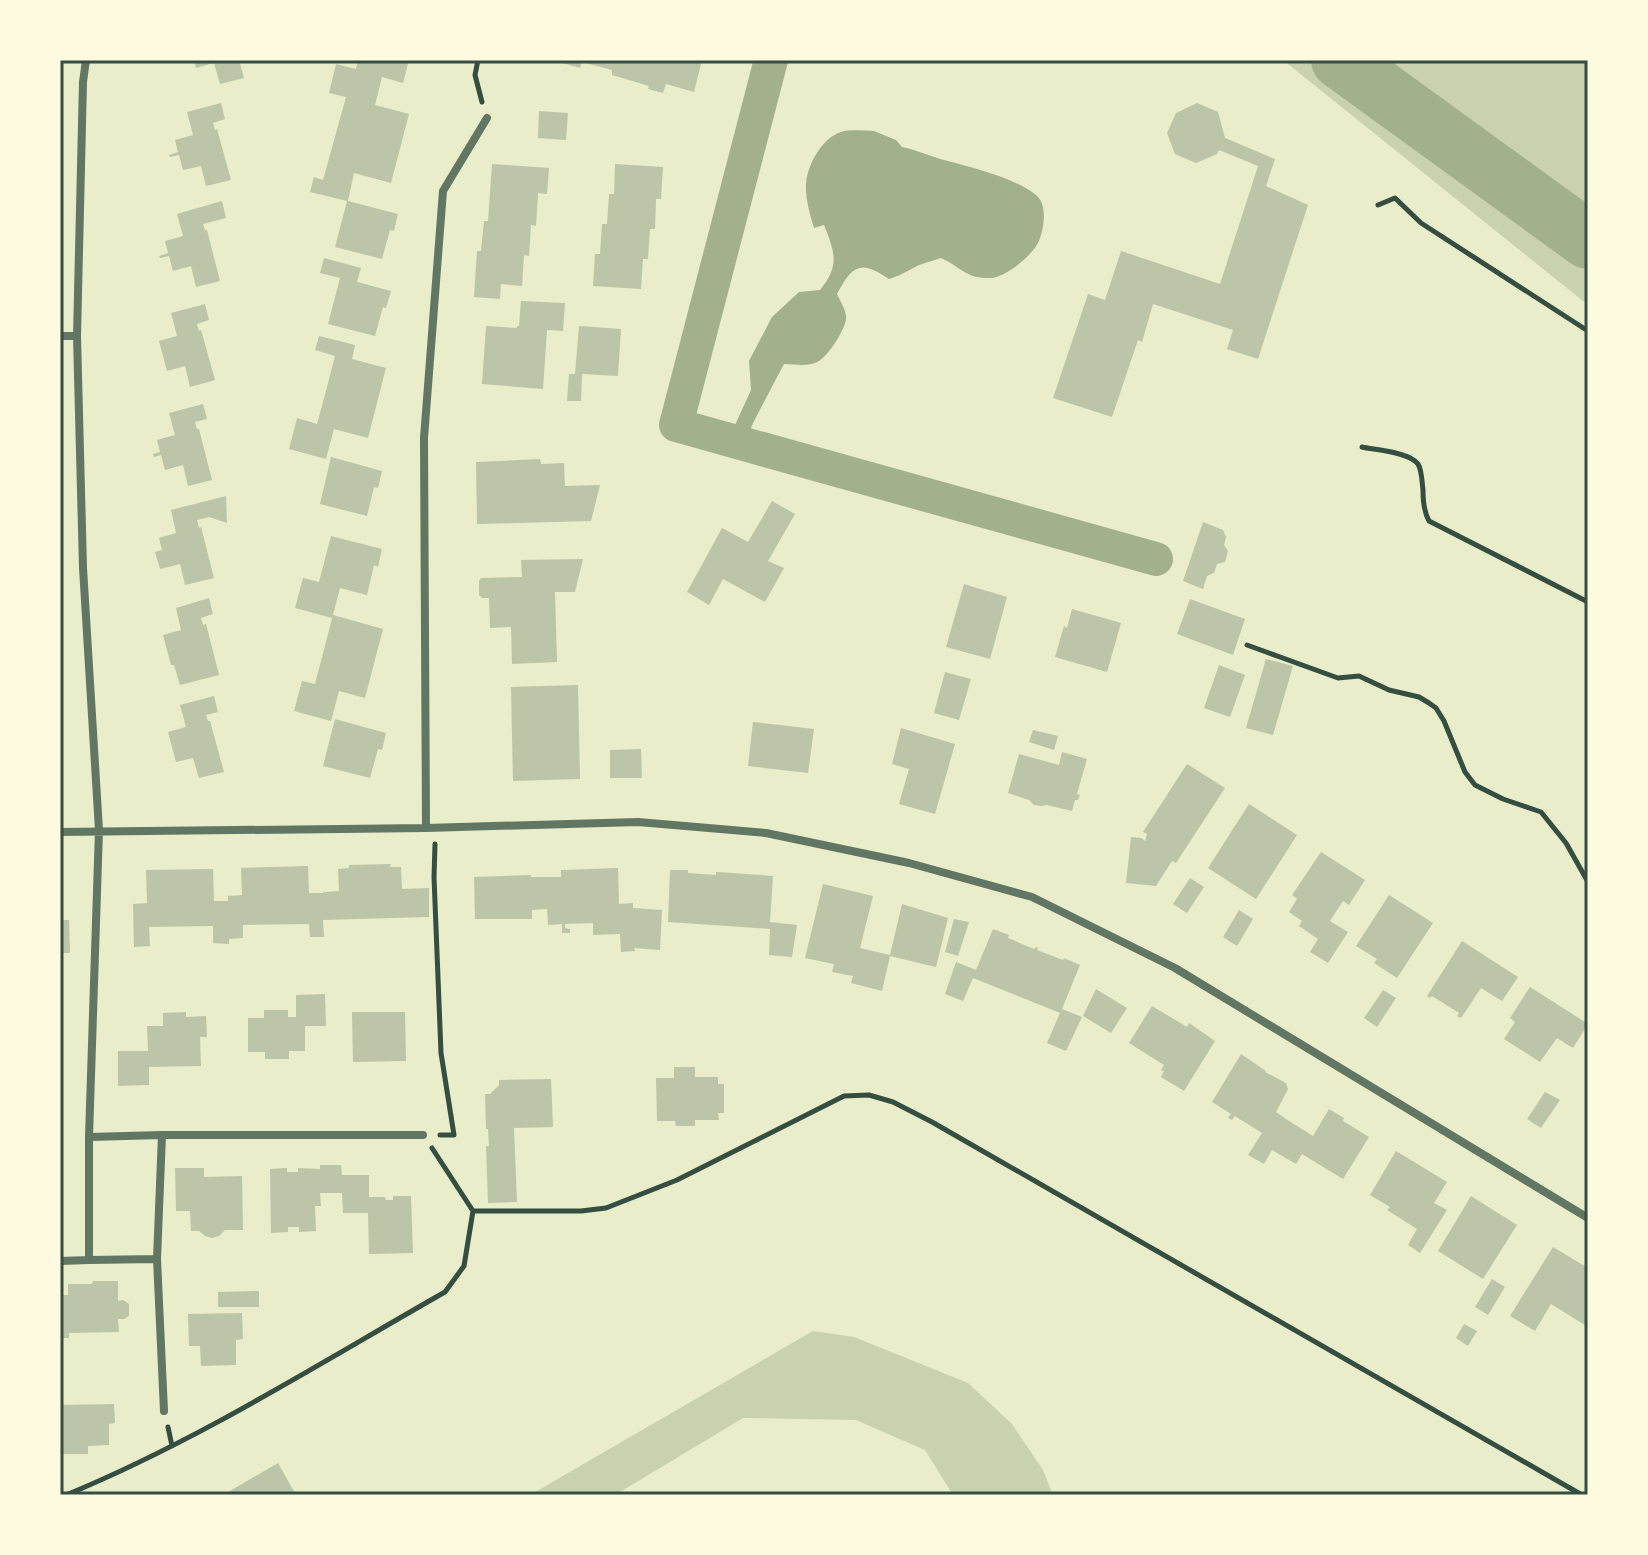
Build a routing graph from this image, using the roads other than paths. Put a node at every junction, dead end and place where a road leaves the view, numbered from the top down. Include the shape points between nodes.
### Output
1 (86, 60) edge
2 (487, 118) dead end
3 (60, 336) edge
4 (77, 336) junction
5 (431, 828) junction
6 (99, 830) junction
7 (60, 832) edge
8 (162, 1135) junction
9 (423, 1135) road end
10 (89, 1137) junction
11 (1588, 1218) edge
12 (157, 1259) junction
13 (89, 1260) junction
14 (60, 1261) edge
15 (164, 1411) dead end

1 - 4 street
2 - 5 street via 443,191 424,438
3 - 4 street
4 - 6 street via 83,568
5 - 6 street
5 - 11 street via 638,822 766,833 909,863 1032,897 1175,968
6 - 7 street
6 - 10 street
8 - 9 street
8 - 10 street
8 - 12 street
10 - 13 street
12 - 13 street
12 - 15 street
13 - 14 street

